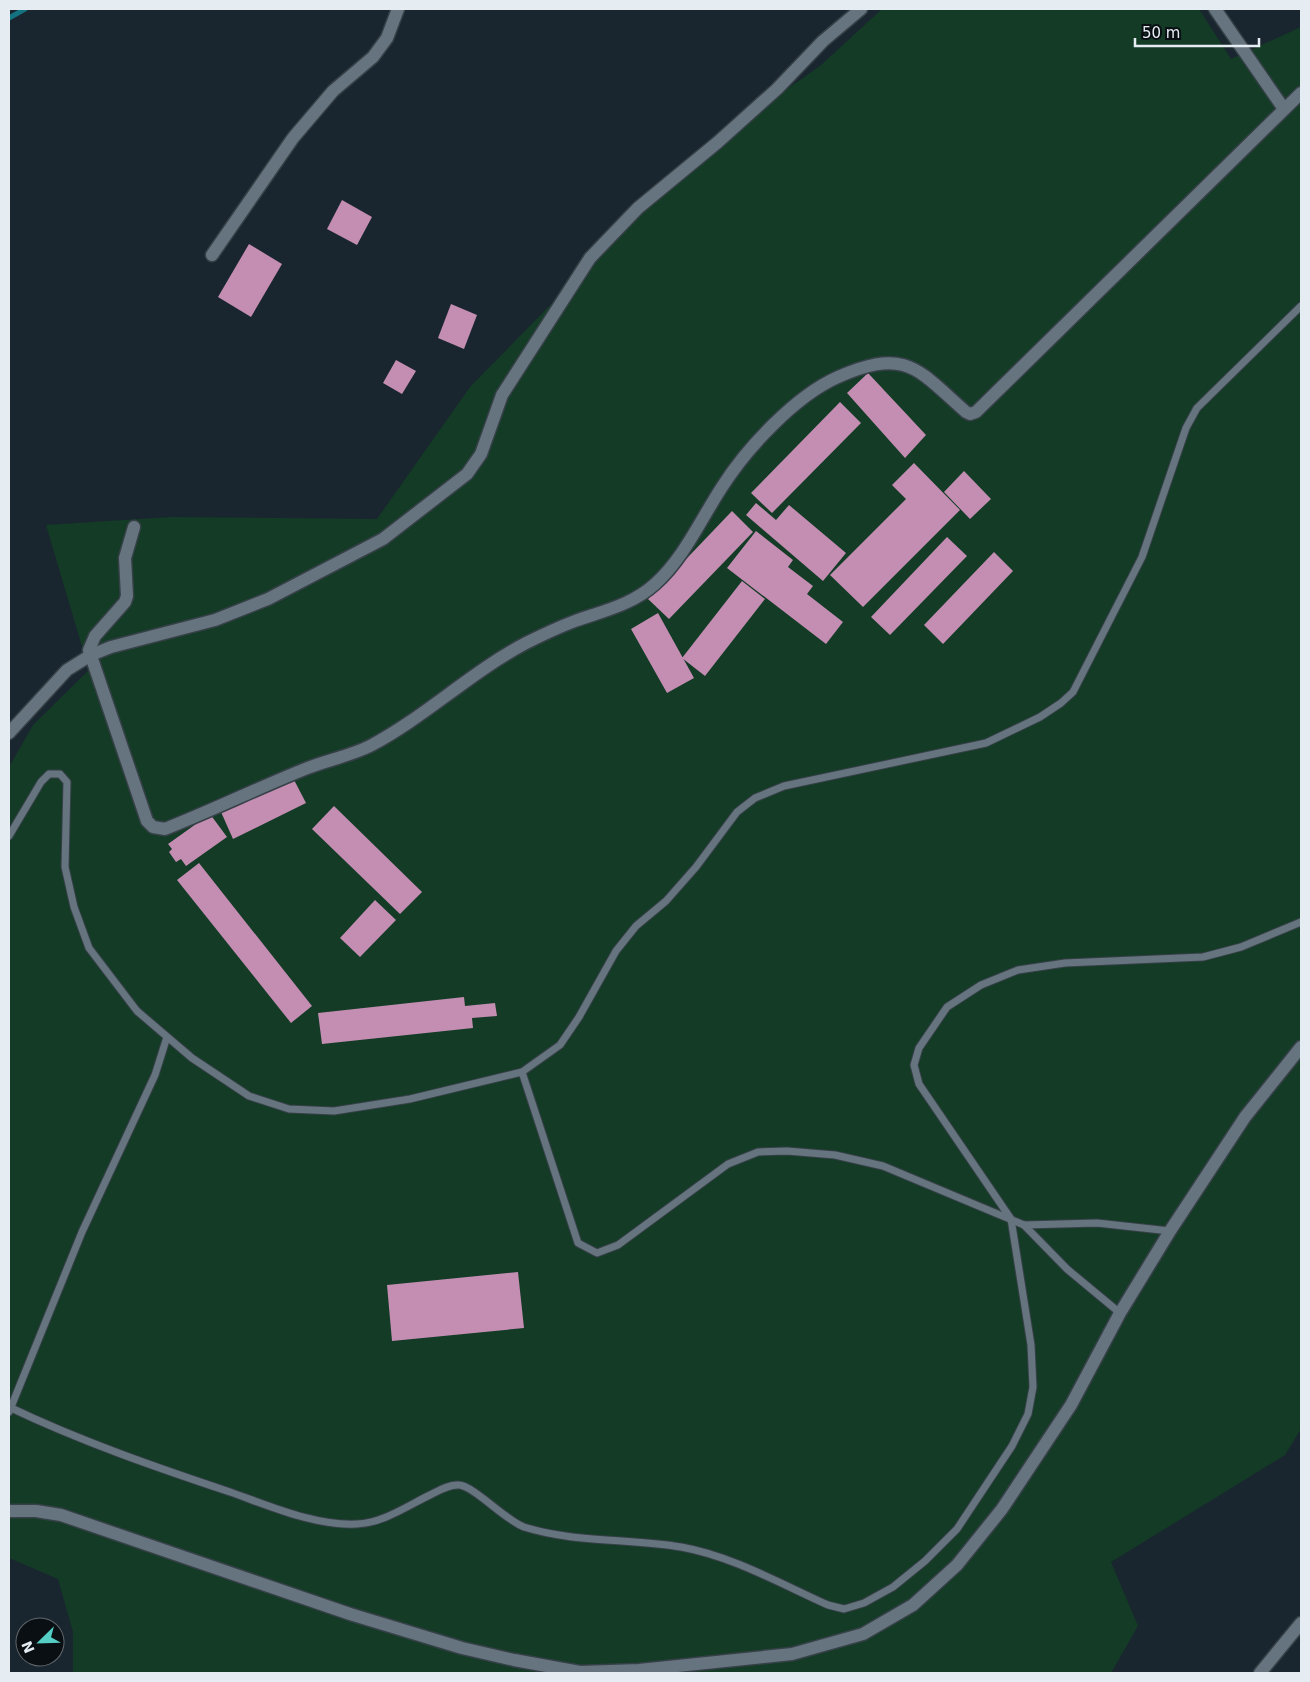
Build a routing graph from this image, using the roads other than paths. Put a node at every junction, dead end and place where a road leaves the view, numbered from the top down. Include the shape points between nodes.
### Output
1 (398, 9) edge
2 (861, 9) edge
3 (1215, 9) edge
4 (1301, 93) edge
5 (1284, 109) junction
6 (212, 255) dead end
7 (1301, 306) edge
8 (134, 527) dead end
9 (91, 655) junction
10 (9, 733) edge
11 (9, 836) edge
12 (1301, 922) edge
13 (167, 1037) junction
14 (1301, 1047) edge
15 (522, 1072) junction
16 (1011, 1220) junction
17 (1024, 1225) junction
18 (1170, 1231) junction
19 (1120, 1313) junction
20 (9, 1410) edge
21 (9, 1511) edge
22 (1301, 1623) edge
23 (710, 1669) edge
24 (1260, 1673) edge

1 - 6 street via 387,38 292,138
2 - 9 street via 718,142 638,208 590,258 502,395 481,454 467,474 383,539 268,599 216,620
3 - 5 street
4 - 5 street
5 - 9 street via 976,412 966,412 917,369 902,363 864,368 837,377 814,391 755,443 736,466 675,561 655,584 631,601 574,621 494,660 370,746 308,768 165,829 153,828 147,821
7 - 15 lane via 1197,408 1186,428 1142,557 1073,692 1040,717 986,743 784,786 754,798 738,812 672,894 636,926 616,952 560,1045
8 - 9 street via 125,558 125,602 90,643
9 - 10 street via 67,670
11 - 13 lane via 41,782 49,774 60,774 67,782 65,868 74,907 89,948 137,1011
12 - 16 lane via 1241,947 1202,957 1065,963 1018,970 981,985 947,1008 919,1048 914,1066 919,1084
13 - 15 lane via 249,1096 289,1109 334,1111 410,1099
13 - 20 lane via 155,1075 82,1232
14 - 18 street via 1245,1118
15 - 16 lane via 578,1243 597,1253 618,1245 728,1164 758,1152 835,1155 883,1166
16 - 17 lane
16 - 20 lane via 1031,1345 1033,1388 1028,1414 1012,1446 957,1529 925,1561 893,1586 864,1603 844,1608 828,1605 734,1563 682,1547 554,1534 522,1526 487,1504 467,1486 442,1489 382,1519 358,1524 328,1523 131,1458
17 - 18 lane via 1097,1223
17 - 19 lane via 1067,1269
18 - 19 street
19 - 23 street via 1071,1405 1002,1509 957,1565 913,1605 862,1634 792,1654
21 - 23 street via 36,1511 85,1522 350,1614 514,1660 580,1672
22 - 24 street

